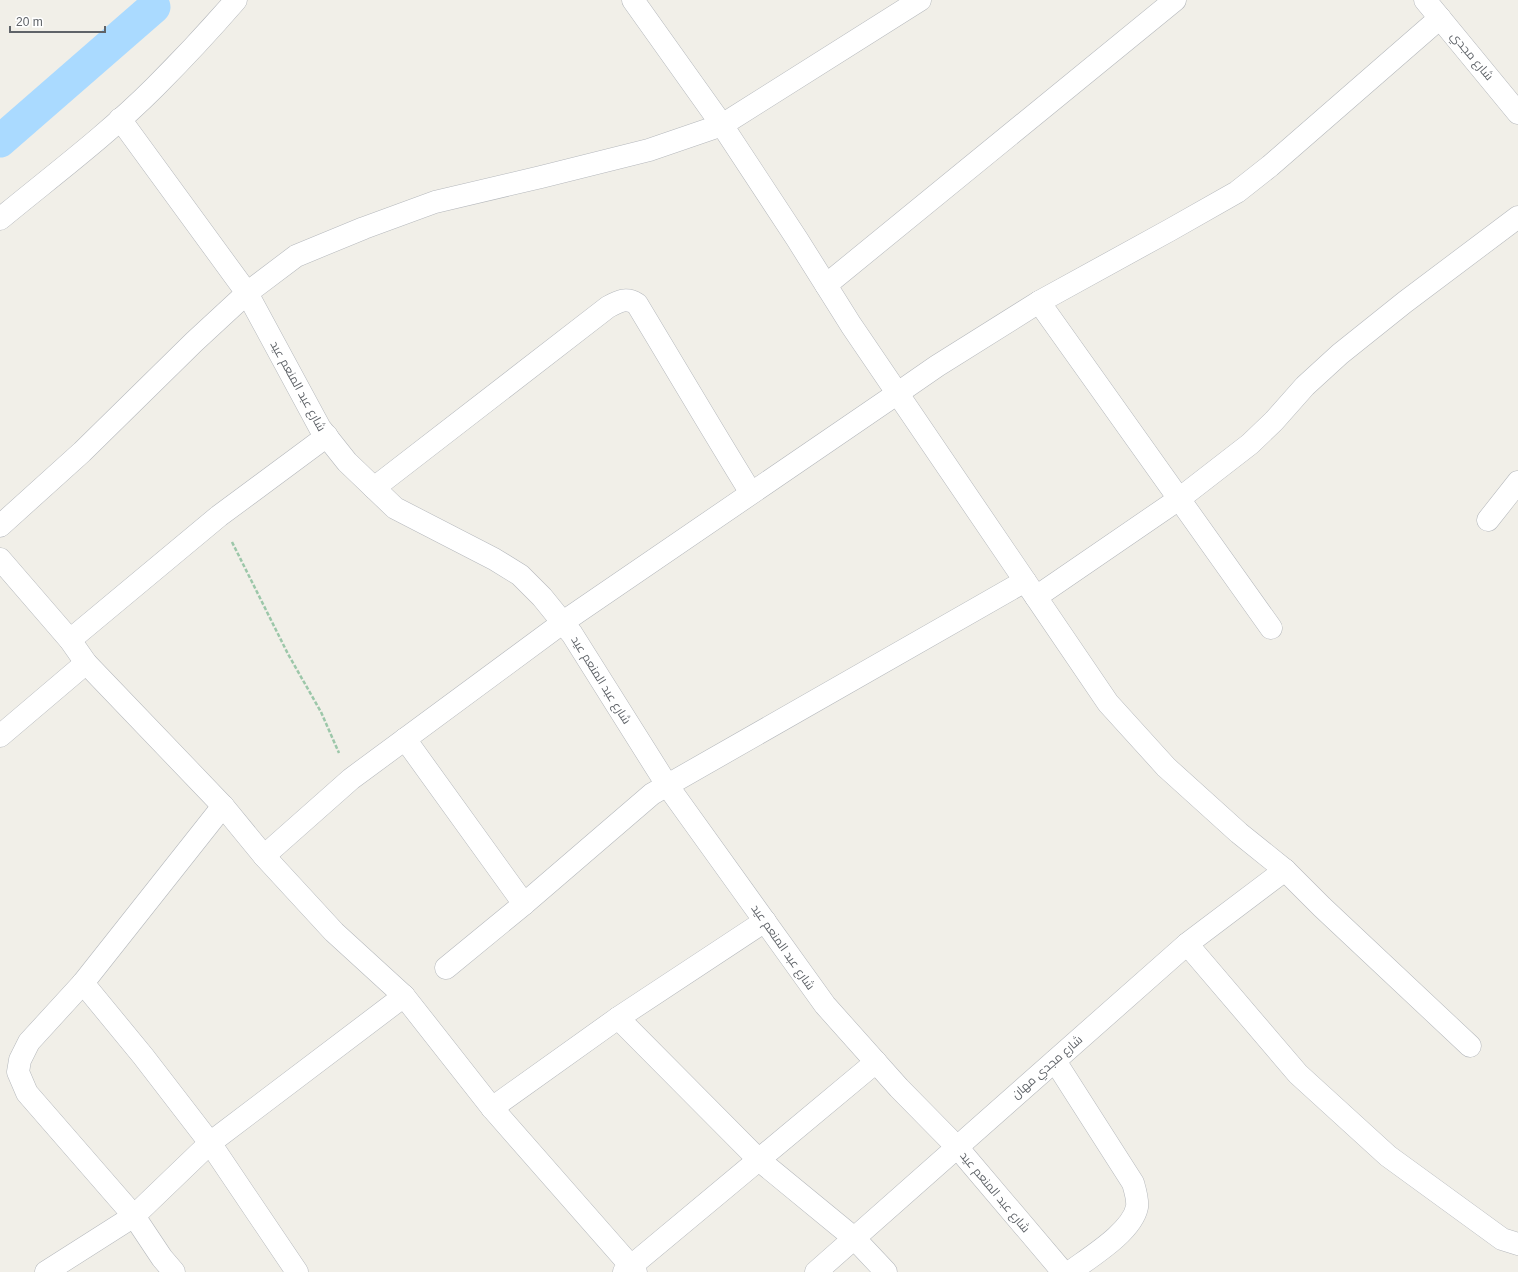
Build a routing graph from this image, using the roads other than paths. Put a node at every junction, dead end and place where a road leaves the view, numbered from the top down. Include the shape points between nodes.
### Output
1 (236, 0) edge
2 (632, 0) edge
3 (920, 0) edge
4 (1175, 0) edge
5 (1426, 0) edge
6 (1440, 18) junction
7 (1518, 112) edge
8 (120, 119) junction
9 (722, 125) junction
10 (1518, 217) edge
11 (0, 219) edge
12 (826, 285) junction
13 (247, 293) junction
14 (1039, 302) junction
15 (898, 392) junction
16 (327, 436) junction
17 (1518, 482) edge
18 (374, 488) junction
19 (751, 493) junction
20 (1179, 499) junction
21 (1488, 520) dead end
22 (0, 526) edge
23 (0, 559) edge
24 (1030, 589) junction
25 (562, 623) junction
26 (1271, 628) dead end
27 (70, 640) junction
28 (86, 663) junction
29 (0, 736) edge
30 (405, 739) junction
31 (667, 785) junction
32 (223, 806) junction
33 (264, 856) junction
34 (1285, 870) junction
35 (524, 904) junction
36 (765, 921) junction
37 (1187, 944) junction
38 (446, 968) dead end
39 (83, 983) junction
40 (404, 996) junction
41 (618, 1018) junction
42 (1470, 1046) dead end
43 (1055, 1061) junction
44 (876, 1062) junction
45 (492, 1108) junction
46 (210, 1144) junction
47 (957, 1147) junction
48 (759, 1160) junction
49 (134, 1216) junction
50 (854, 1238) junction
51 (1518, 1244) edge
52 (630, 1270) edge
53 (46, 1272) edge
54 (174, 1272) edge
55 (297, 1272) edge
56 (816, 1272) edge
57 (886, 1272) edge
58 (1063, 1272) edge
59 (1070, 1272) edge

1 - 8 street via 155,87
2 - 9 street
3 - 9 street
4 - 12 street
5 - 6 street, شارع مجدي
6 - 7 street, شارع مجدي
6 - 14 street via 1237,192
8 - 11 street
8 - 13 street, شارع عبد المنعم عيد
9 - 12 street
9 - 13 street via 649,150 435,202 296,256
10 - 20 street via 1340,354 1305,386 1250,444
12 - 15 street
13 - 16 street, شارع عبد المنعم عيد via 320,428
13 - 22 street via 82,452
14 - 15 street
14 - 20 street
15 - 19 street
15 - 24 street
16 - 18 street, شارع عبد المنعم عيد via 347,462
16 - 27 street via 219,516
17 - 21 street
18 - 19 street via 608,307 623,299 637,304
18 - 25 street, شارع عبد المنعم عيد via 395,508 520,575 542,597
19 - 25 street
20 - 24 street
20 - 26 street
23 - 27 street
24 - 31 street
24 - 34 street via 1108,703 1166,767 1239,833
25 - 30 street
25 - 31 street, شارع عبد المنعم عيد via 572,634
27 - 28 street
28 - 29 street
28 - 32 street
30 - 33 street via 351,779
30 - 35 street
31 - 35 street via 652,794
31 - 36 street, شارع عبد المنعم عيد
32 - 33 street
32 - 39 street
33 - 40 street via 334,932
34 - 37 street, شارع مجدي مهان
34 - 42 street
35 - 38 street
36 - 41 street
36 - 44 street, شارع عبد المنعم عيد via 825,1005
37 - 43 street, شارع مجدي مهان
37 - 51 street via 1298,1074 1376,1146 1502,1239
39 - 46 street
39 - 49 street via 29,1042 20,1060 18,1072 27,1093
40 - 45 street
40 - 46 street
41 - 45 street
41 - 48 street
43 - 47 street, شارع مجدي مهان
43 - 59 street via 1133,1183 1137,1207 1130,1224 1119,1235
44 - 47 street, شارع عبد المنعم عيد
44 - 48 street
45 - 52 street
46 - 49 street
46 - 55 street
47 - 50 street, شارع مجدي مهان
47 - 58 street, شارع عبد المنعم عيد
48 - 50 street
48 - 52 street
49 - 53 street
49 - 54 street
50 - 56 street, شارع مجدي مهان
50 - 57 street

